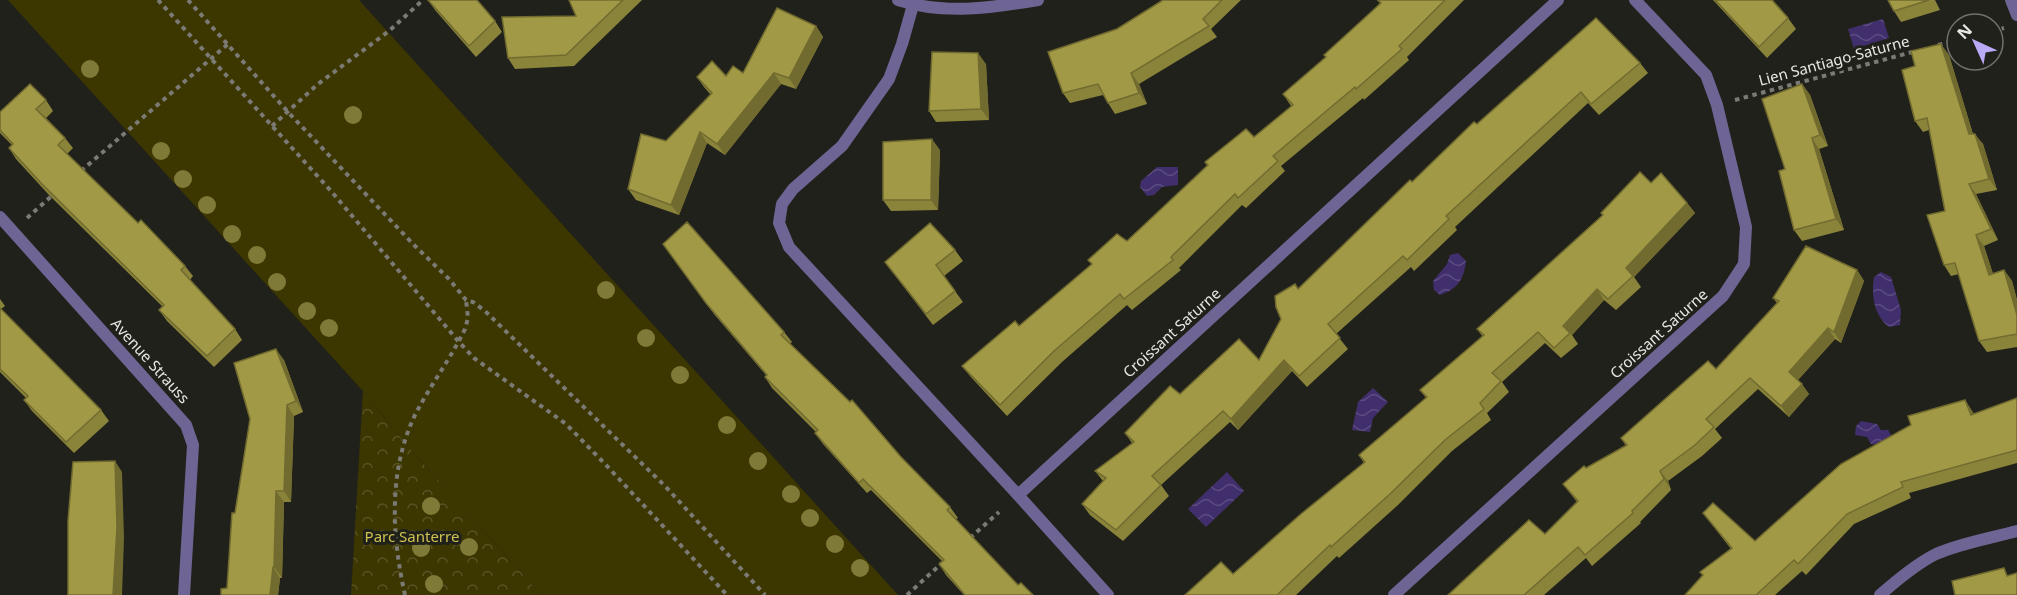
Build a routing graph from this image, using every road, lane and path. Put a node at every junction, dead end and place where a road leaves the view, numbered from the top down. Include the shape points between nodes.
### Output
1 (158, 0) edge
2 (188, 0) edge
3 (423, 0) edge
4 (898, 0) edge
5 (1038, 0) edge
6 (1558, 0) edge
7 (1635, 0) edge
8 (2011, 0) edge
9 (913, 5) junction
10 (2017, 15) edge
11 (1945, 43) edge
12 (228, 44) junction
13 (1934, 46) edge
14 (1923, 50) edge
15 (211, 59) junction
16 (1717, 105) junction
17 (288, 112) junction
18 (272, 126) junction
19 (79, 172) edge
20 (62, 188) edge
21 (0, 217) edge
22 (27, 218) dead end
23 (466, 300) junction
24 (459, 342) junction
25 (1018, 495) junction
26 (999, 512) dead end
27 (2017, 531) edge
28 (966, 542) edge
29 (950, 556) edge
30 (184, 595) edge
31 (405, 595) edge
32 (727, 595) edge
33 (765, 595) edge
34 (907, 595) edge
35 (1108, 595) edge
36 (1394, 595) edge
37 (1880, 595) edge

1 - 15 path
2 - 12 path
3 - 17 path
4 - 9 street
5 - 9 street via 951,9
6 - 25 street, Croissant Saturne
7 - 16 street, Croissant Saturne via 1706,75
8 - 10 street
9 - 25 street via 889,79 842,146 793,189 782,204 779,223 789,247
11 - 13 path
12 - 15 path
12 - 17 path
14 - 16 path, Lien Santiago-Saturne
15 - 18 path
15 - 19 path
16 - 36 street, Croissant Saturne via 1746,227 1744,264 1723,296
17 - 18 path
17 - 23 path
18 - 24 path
20 - 22 path
21 - 30 street, Avenue Strauss via 186,425 193,445
23 - 24 path via 468,318
23 - 33 path via 485,311 650,471
24 - 31 path via 414,419 398,465 395,520
24 - 32 path via 474,358 566,424
25 - 35 street
26 - 28 path
27 - 37 street via 1936,554
29 - 34 path

